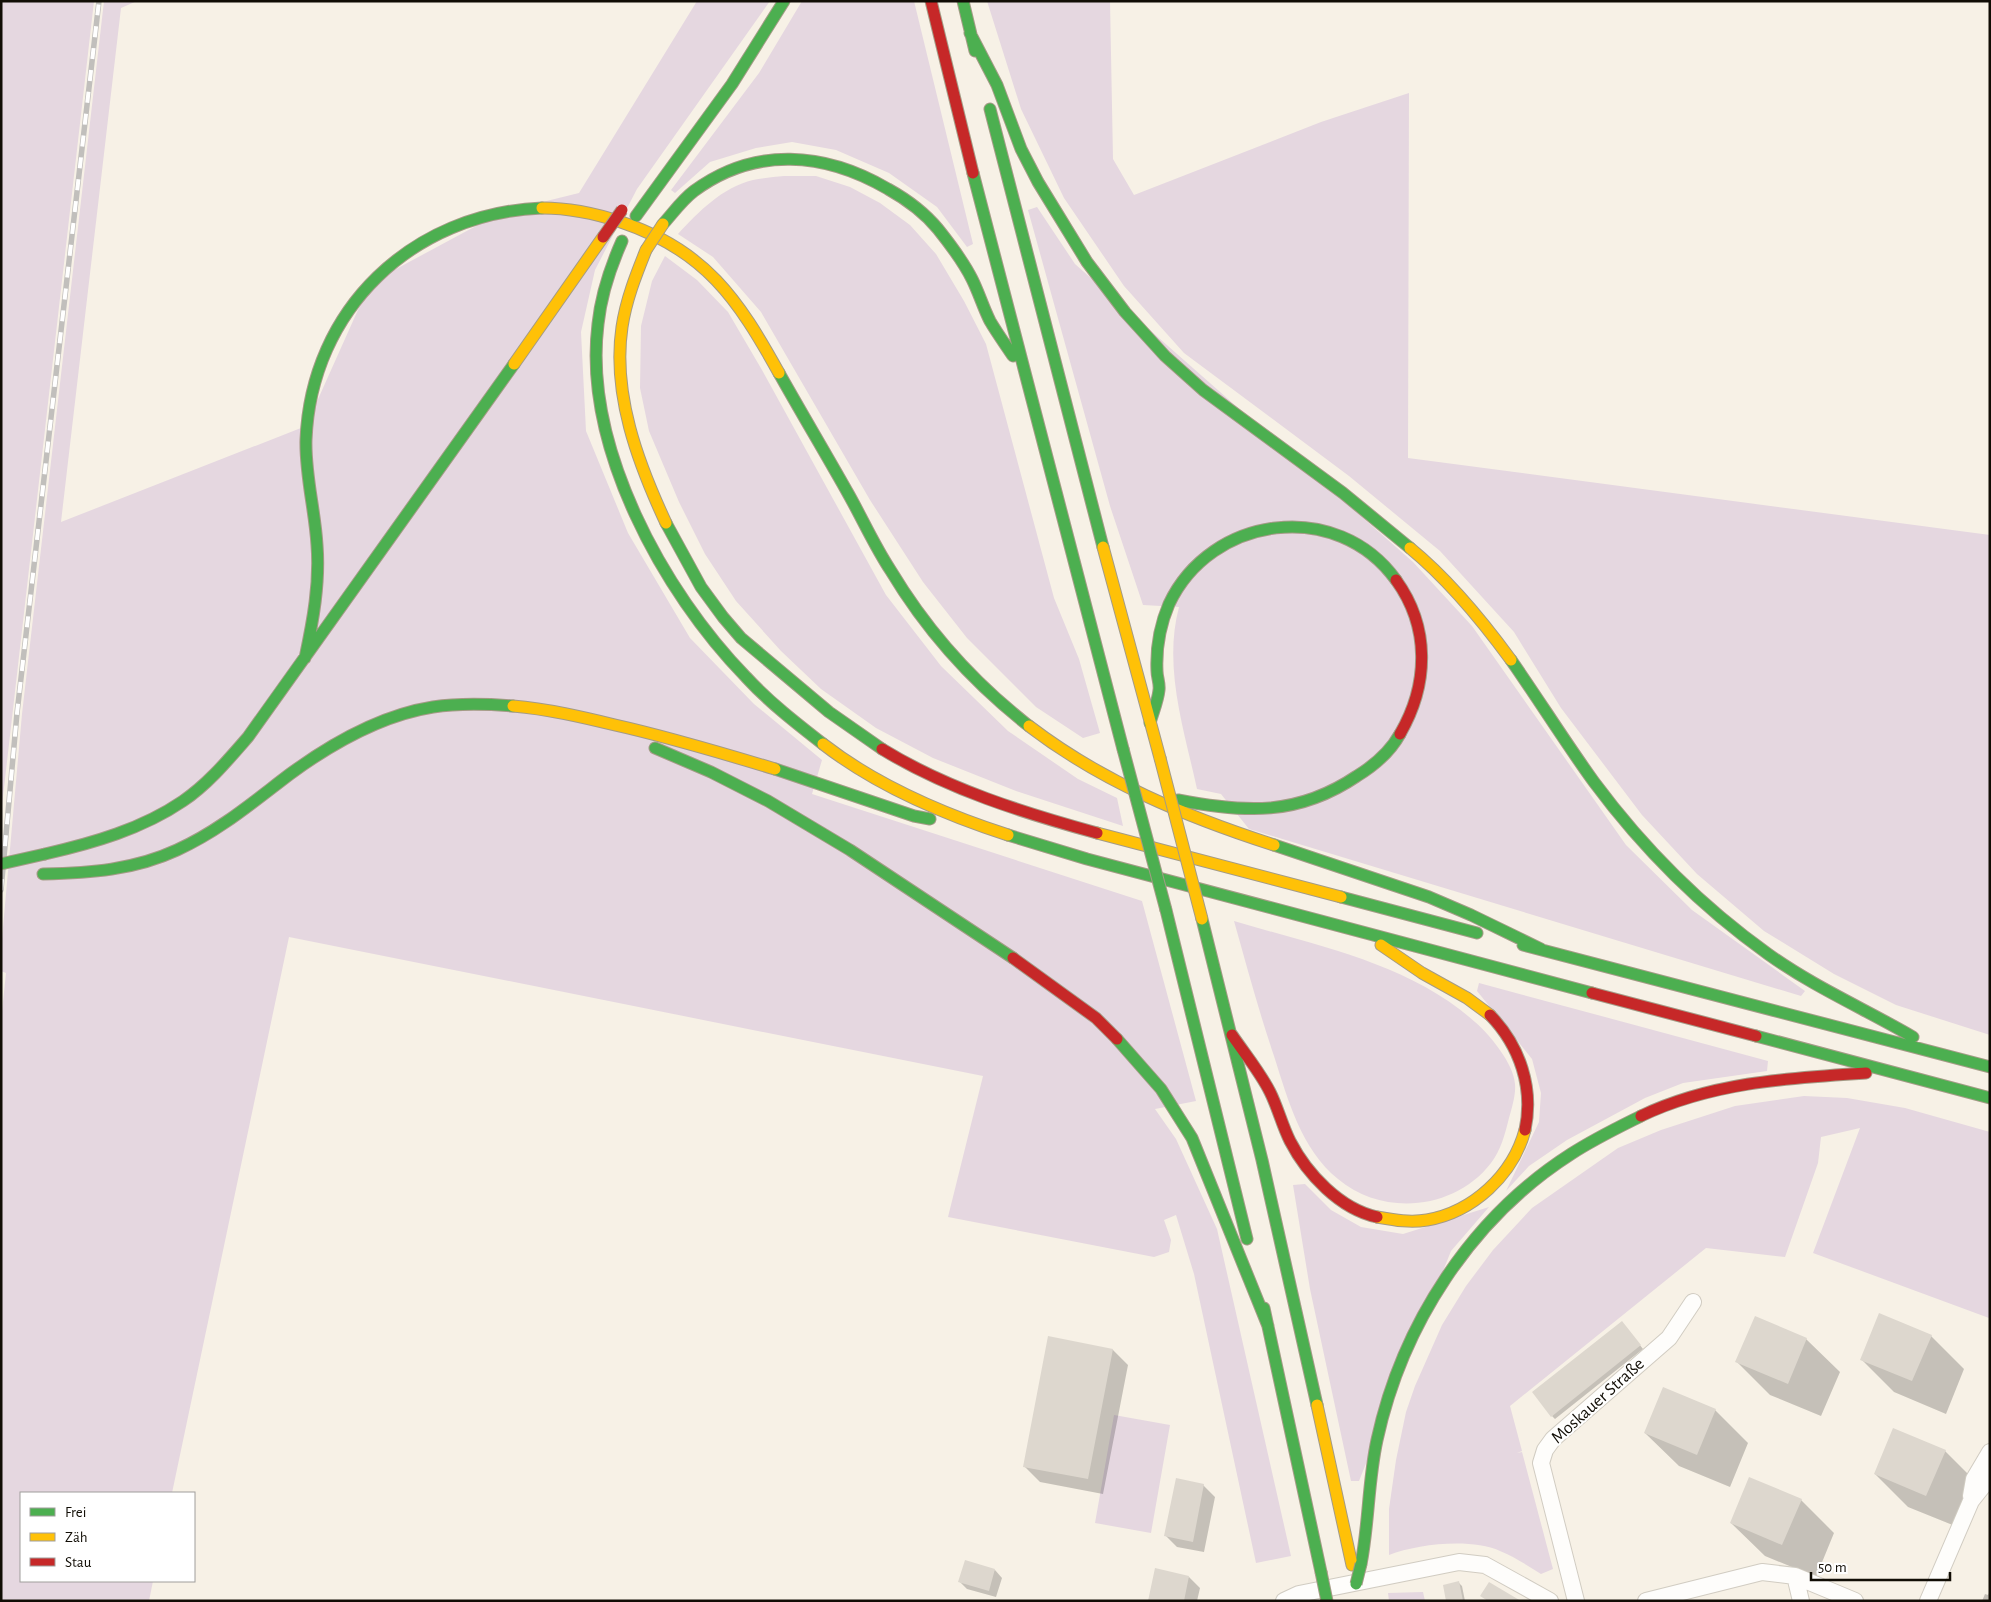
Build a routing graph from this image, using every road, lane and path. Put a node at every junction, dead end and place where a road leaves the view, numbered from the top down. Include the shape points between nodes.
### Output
1 (784, 1) edge
2 (931, 1) edge
3 (963, 1) edge
4 (970, 33) junction
5 (983, 80) dead end
6 (988, 100) dead end
7 (673, 166) junction
8 (1024, 372) junction
9 (305, 658) junction
10 (583, 716) junction
11 (1150, 722) junction
12 (1127, 789) junction
13 (1007, 835) junction
14 (1, 864) edge
15 (1, 870) edge
16 (18, 872) dead end
17 (39, 874) dead end
18 (1363, 934) junction
19 (1541, 949) junction
20 (1232, 1035) junction
21 (1945, 1055) junction
22 (1990, 1067) edge
23 (1891, 1072) junction
24 (1990, 1098) edge
25 (1693, 1302) dead end
26 (1268, 1326) junction
27 (1990, 1452) edge
28 (1990, 1477) edge
29 (1971, 1501) junction
30 (1356, 1565) junction
31 (1795, 1576) junction
32 (1356, 1588) dead end
33 (1665, 1599) edge
34 (1284, 1601) edge
35 (1328, 1601) edge
36 (1550, 1601) edge
37 (1576, 1601) edge
38 (1646, 1601) edge
39 (1802, 1601) edge
40 (1855, 1601) edge
41 (1928, 1601) edge

1 - 7 highway
2 - 8 highway
3 - 4 highway
4 - 5 highway
4 - 21 highway via 1004,100 1022,151 1044,195 1126,314 1166,356 1213,399 1413,550 1455,591 1490,631 1612,806 1687,890 1719,918 1789,968
6 - 11 highway
7 - 9 highway, bridge via 629,203 603,237
7 - 13 highway via 622,241 609,271 600,308 595,361 600,402 631,507 668,580 695,619 743,676 771,702 806,731 872,776 917,799
8 - 19 highway, bridge via 993,327 971,277 954,249 917,209 889,189 854,172 824,162 794,159 765,161 737,170 706,184 681,202 646,250 633,281 620,350 633,441 670,532 709,599 736,632 823,709 855,732 901,760 1011,807 1132,844
8 - 26 highway, bridge via 1166,910
9 - 12 highway via 317,597 318,553 306,426 313,388 326,349 340,321 370,283 389,267 419,244 458,226 479,218 527,209 584,211 671,243 709,273 742,309 891,572 952,656 1011,713 1084,765
9 - 14 highway, bridge via 248,737 215,774 183,801 146,822 95,842
10 - 13 highway via 795,774 914,816
10 - 17 highway via 486,703 432,707 400,715 317,755 238,815 171,854 134,866 97,872
10 - 26 highway via 711,772 768,801 942,909 1096,1018 1161,1089 1192,1138
11 - 12 highway via 1159,689 1158,646 1172,598 1187,575 1225,544 1248,533 1274,527 1327,531 1355,543 1382,563 1401,585 1422,638 1422,676 1409,718 1391,748 1364,772 1332,792 1270,808 1236,808
11 - 20 highway, bridge
12 - 19 highway via 1215,826 1434,899
13 - 18 highway
15 - 16 highway
18 - 20 highway via 1482,1008 1504,1031 1517,1054 1525,1079 1528,1107 1525,1132 1517,1152 1492,1187 1467,1206 1442,1217 1417,1222 1372,1216 1348,1205 1310,1171 1291,1142 1270,1091
18 - 23 highway
19 - 21 highway
20 - 30 highway
21 - 22 highway
23 - 24 highway
23 - 30 highway via 1778,1079 1730,1086 1679,1100 1593,1139 1553,1164 1516,1196 1484,1227 1458,1260 1430,1300 1403,1356 1372,1463 1367,1536
25 - 37 street, Moskauer Straße via 1669,1338 1553,1439 1545,1450 1541,1463
26 - 35 highway, bridge
27 - 29 street via 1974,1479
28 - 29 street
29 - 41 street
30 - 32 highway
31 - 33 street via 1762,1572
31 - 39 street
31 - 40 street
33 - 38 street
34 - 36 street via 1299,1594 1459,1562 1485,1565

